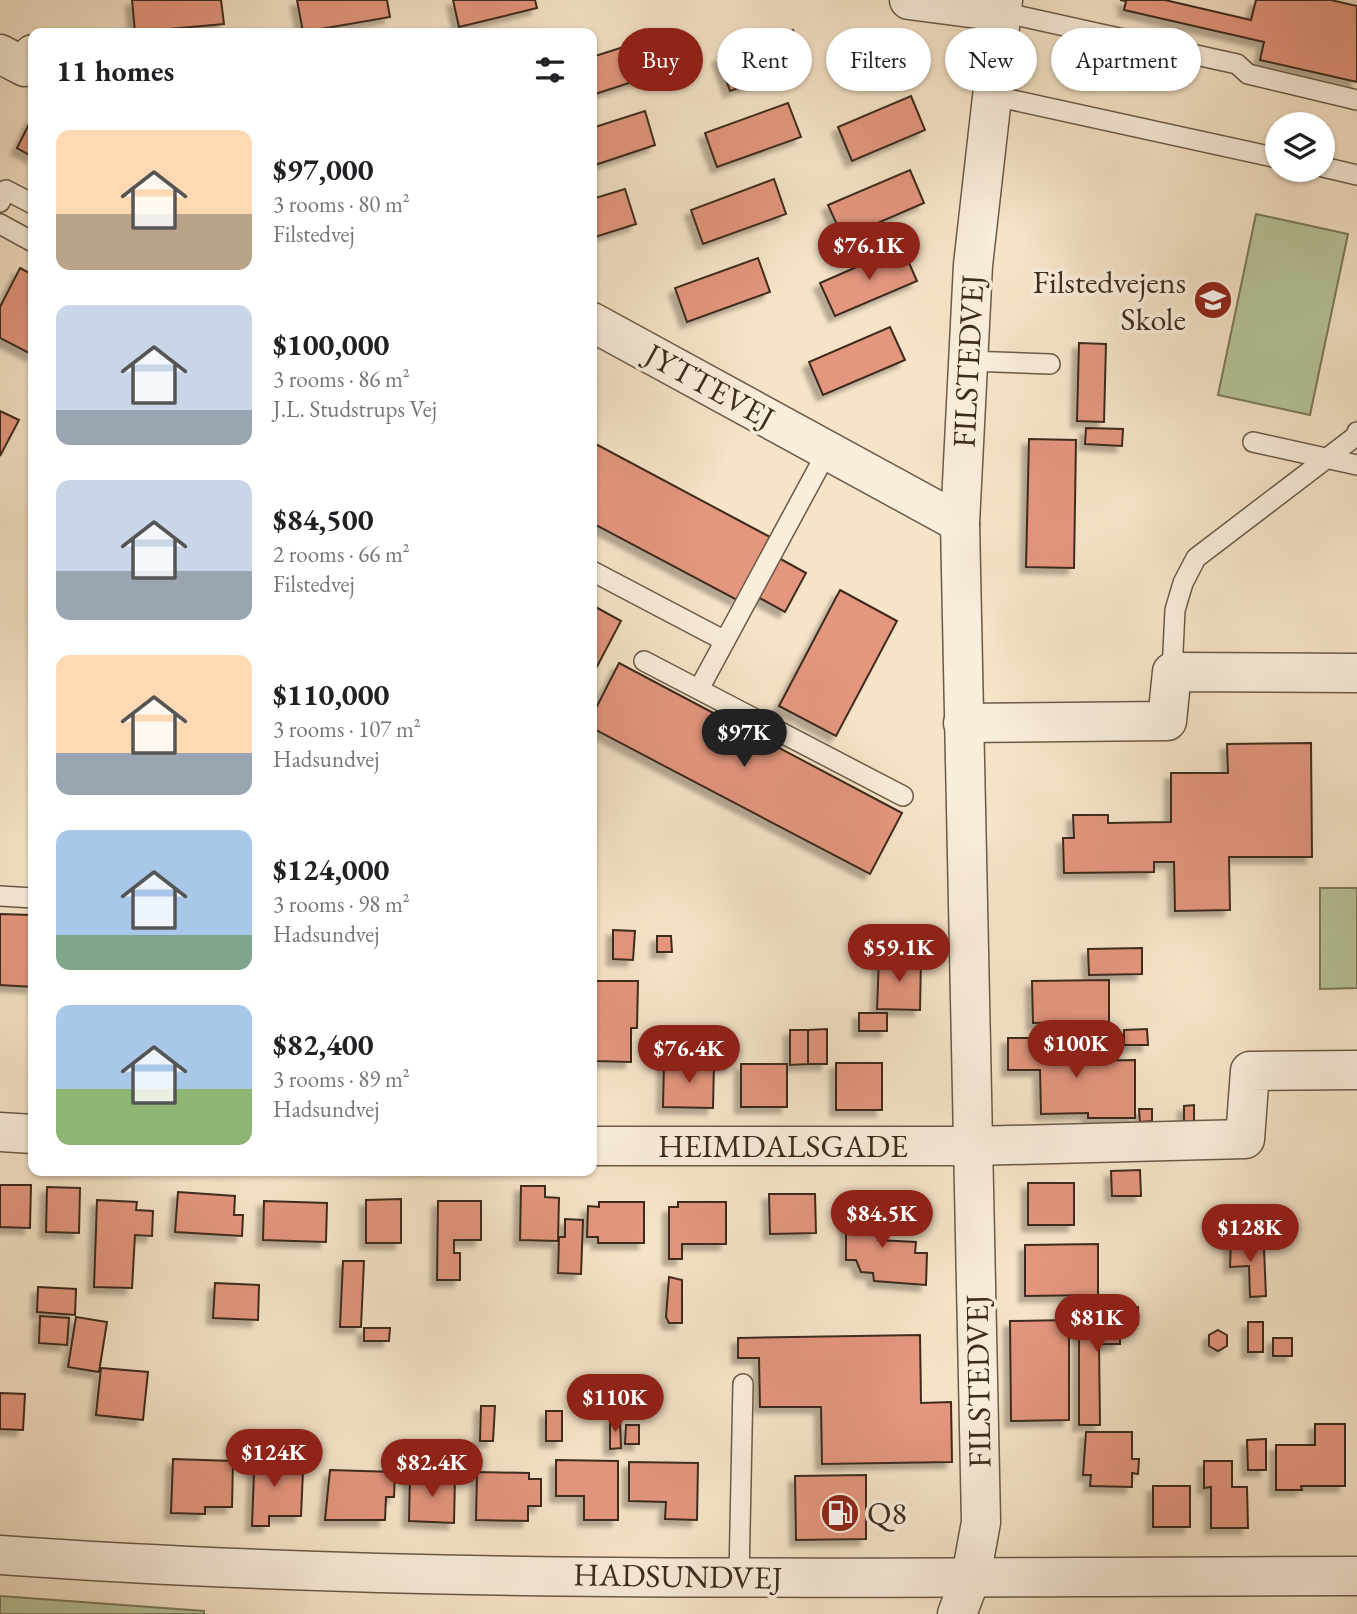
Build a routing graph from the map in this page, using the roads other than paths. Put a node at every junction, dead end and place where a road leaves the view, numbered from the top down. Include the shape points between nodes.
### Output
1 (909, 0) edge
2 (1002, 6) edge
3 (0, 54) edge
4 (28, 62) edge
5 (990, 95) junction
6 (1357, 100) edge
7 (1265, 155) edge
8 (1335, 170) edge
9 (1357, 175) edge
10 (28, 201) edge
11 (0, 202) edge
12 (0, 224) edge
13 (28, 239) edge
14 (597, 325) edge
15 (967, 361) junction
16 (1050, 364) dead end
17 (1357, 432) edge
18 (1253, 442) dead end
19 (828, 450) junction
20 (1328, 458) junction
21 (1357, 465) edge
22 (960, 523) junction
23 (597, 574) edge
24 (725, 641) junction
25 (644, 661) dead end
26 (1172, 672) junction
27 (1357, 673) edge
28 (699, 689) junction
29 (963, 723) junction
30 (904, 796) dead end
31 (0, 897) edge
32 (28, 898) edge
33 (1357, 1070) edge
34 (0, 1132) edge
35 (28, 1134) edge
36 (597, 1146) edge
37 (974, 1146) junction
38 (743, 1384) dead end
39 (0, 1555) edge
40 (1357, 1576) edge
41 (739, 1577) junction
42 (971, 1577) junction
43 (957, 1614) edge

1 - 2 street
2 - 5 street, FILSTEDVEJ
2 - 6 lane via 1237,64 1248,74
3 - 4 street via 25,67
5 - 7 lane
5 - 15 street, FILSTEDVEJ
8 - 9 lane
10 - 11 lane via 6,190
12 - 13 lane
14 - 19 street, JYTTEVEJ
15 - 16 lane
15 - 22 street, FILSTEDVEJ
17 - 20 lane
18 - 20 lane
19 - 22 street, JYTTEVEJ
19 - 24 lane
20 - 21 lane
20 - 26 lane via 1196,558 1182,583 1175,610
22 - 29 street, FILSTEDVEJ
23 - 24 lane
24 - 28 lane
25 - 28 lane
26 - 27 street
26 - 29 street via 1167,722
28 - 30 lane
29 - 37 street, FILSTEDVEJ
31 - 32 lane
33 - 37 street, HEIMDALSGADE via 1250,1071 1245,1139
34 - 35 street
36 - 37 street, HEIMDALSGADE
37 - 42 street, FILSTEDVEJ via 981,1522
38 - 41 lane
39 - 41 street, HADSUNDVEJ via 185,1569
40 - 42 street, HADSUNDVEJ
41 - 42 street, HADSUNDVEJ
42 - 43 street, FILSTEDVEJ

